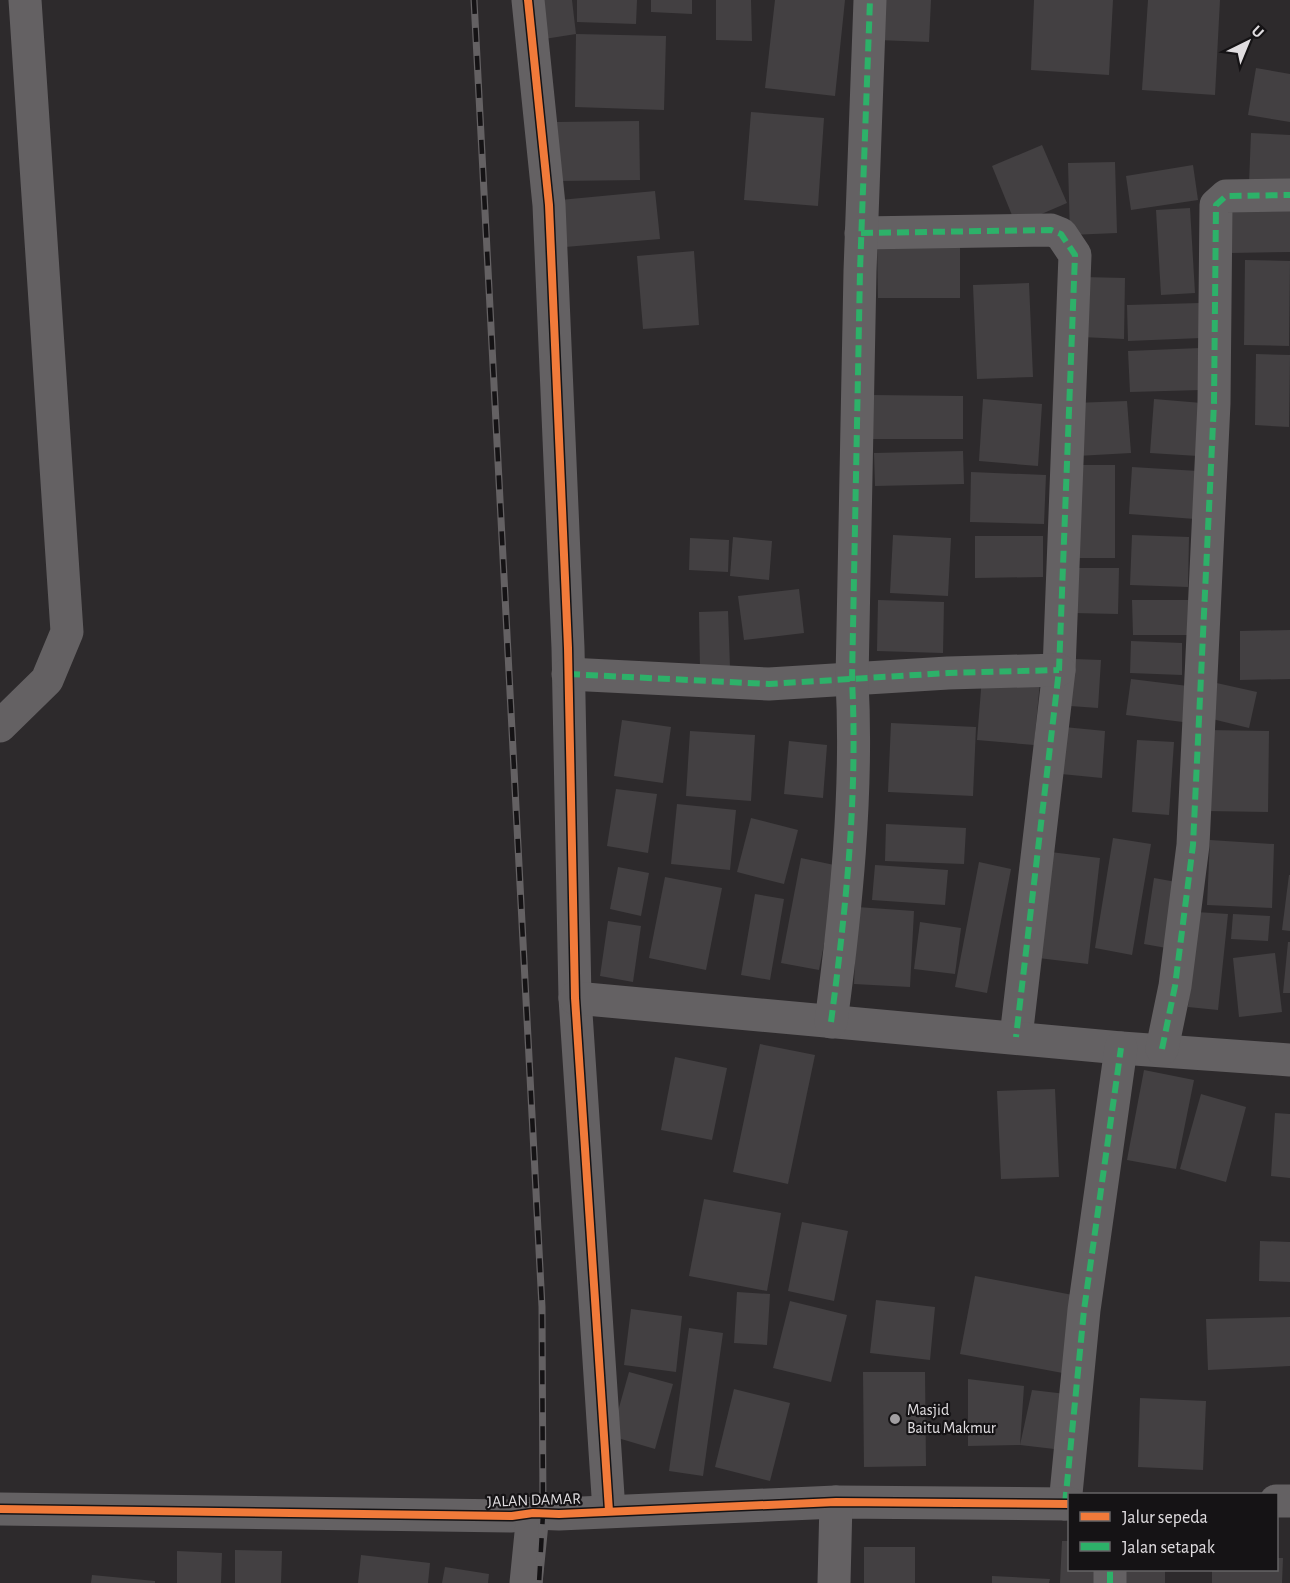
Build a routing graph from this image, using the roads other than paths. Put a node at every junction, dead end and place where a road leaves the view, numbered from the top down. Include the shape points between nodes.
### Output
1 (25, 0) edge
2 (528, 0) edge
3 (870, 0) edge
4 (1290, 195) edge
5 (861, 233) junction
6 (1059, 670) junction
7 (568, 674) junction
8 (852, 680) junction
9 (0, 726) edge
10 (575, 998) junction
11 (831, 1022) junction
12 (1016, 1036) junction
13 (1121, 1048) junction
14 (1162, 1049) junction
15 (1290, 1060) edge
16 (836, 1502) junction
17 (1067, 1504) edge
18 (0, 1509) edge
19 (609, 1511) junction
20 (533, 1512) junction
21 (526, 1583) edge
22 (834, 1583) edge

1 - 9 street via 67,633 47,680
2 - 7 street via 549,205
3 - 5 street
4 - 14 street via 1226,196 1216,205 1214,403 1193,845
5 - 6 street via 1051,230 1071,245 1075,255
5 - 8 street
6 - 8 street
6 - 12 street
7 - 8 street via 769,684
7 - 10 street
8 - 11 street via 855,739 842,944
10 - 11 street
10 - 19 street
11 - 12 street
12 - 13 street
13 - 14 street
13 - 17 street via 1084,1310
14 - 15 street
16 - 17 street, JALAN DAMAR
16 - 19 street, JALAN DAMAR
16 - 22 street
18 - 20 street, JALAN DAMAR via 512,1516
19 - 20 street, JALAN DAMAR
20 - 21 street

